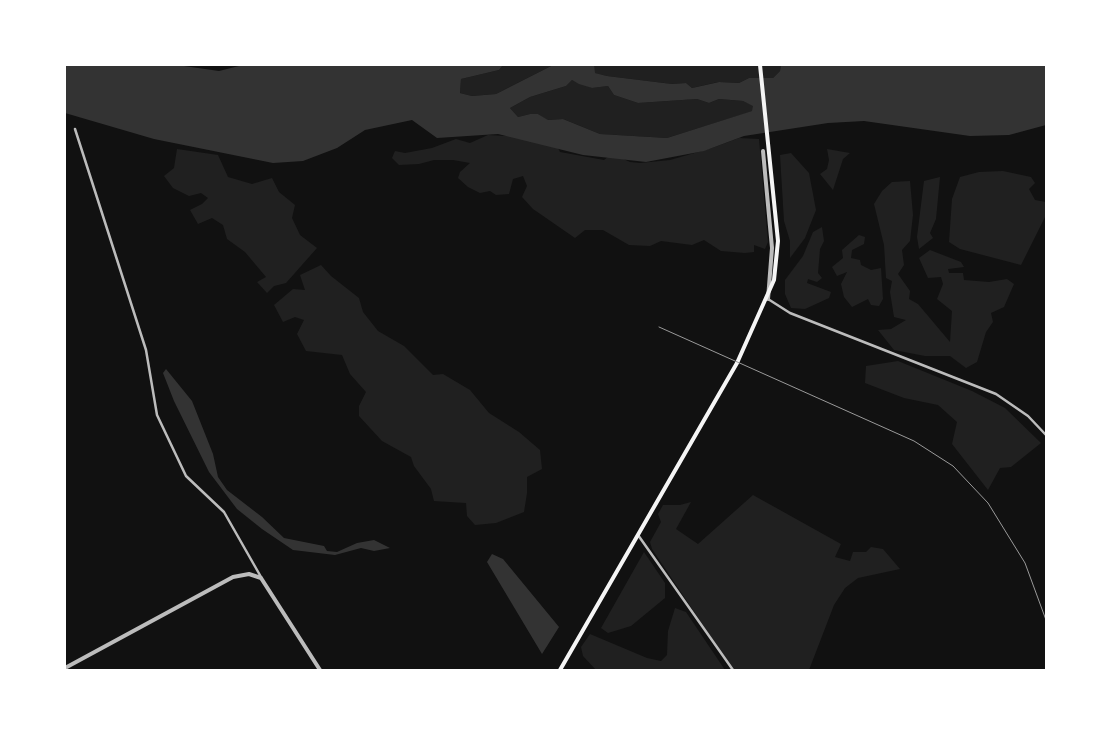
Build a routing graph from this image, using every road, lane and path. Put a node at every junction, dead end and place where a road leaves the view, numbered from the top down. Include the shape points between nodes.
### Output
1 (760, 65) edge
2 (74, 129) dead end
3 (763, 151) dead end
4 (768, 299) junction
5 (1046, 435) edge
6 (638, 535) junction
7 (262, 578) junction
8 (65, 668) edge
9 (320, 670) edge
10 (560, 670) edge
11 (733, 670) edge

1 - 4 main road via 778,242 774,280
2 - 7 street via 146,350 157,415 186,476 224,512
3 - 4 street via 772,248
4 - 5 street via 790,313 996,394 1028,416
4 - 6 main road via 737,363
6 - 10 main road
6 - 11 street
7 - 8 street via 249,574 233,577
7 - 9 street

